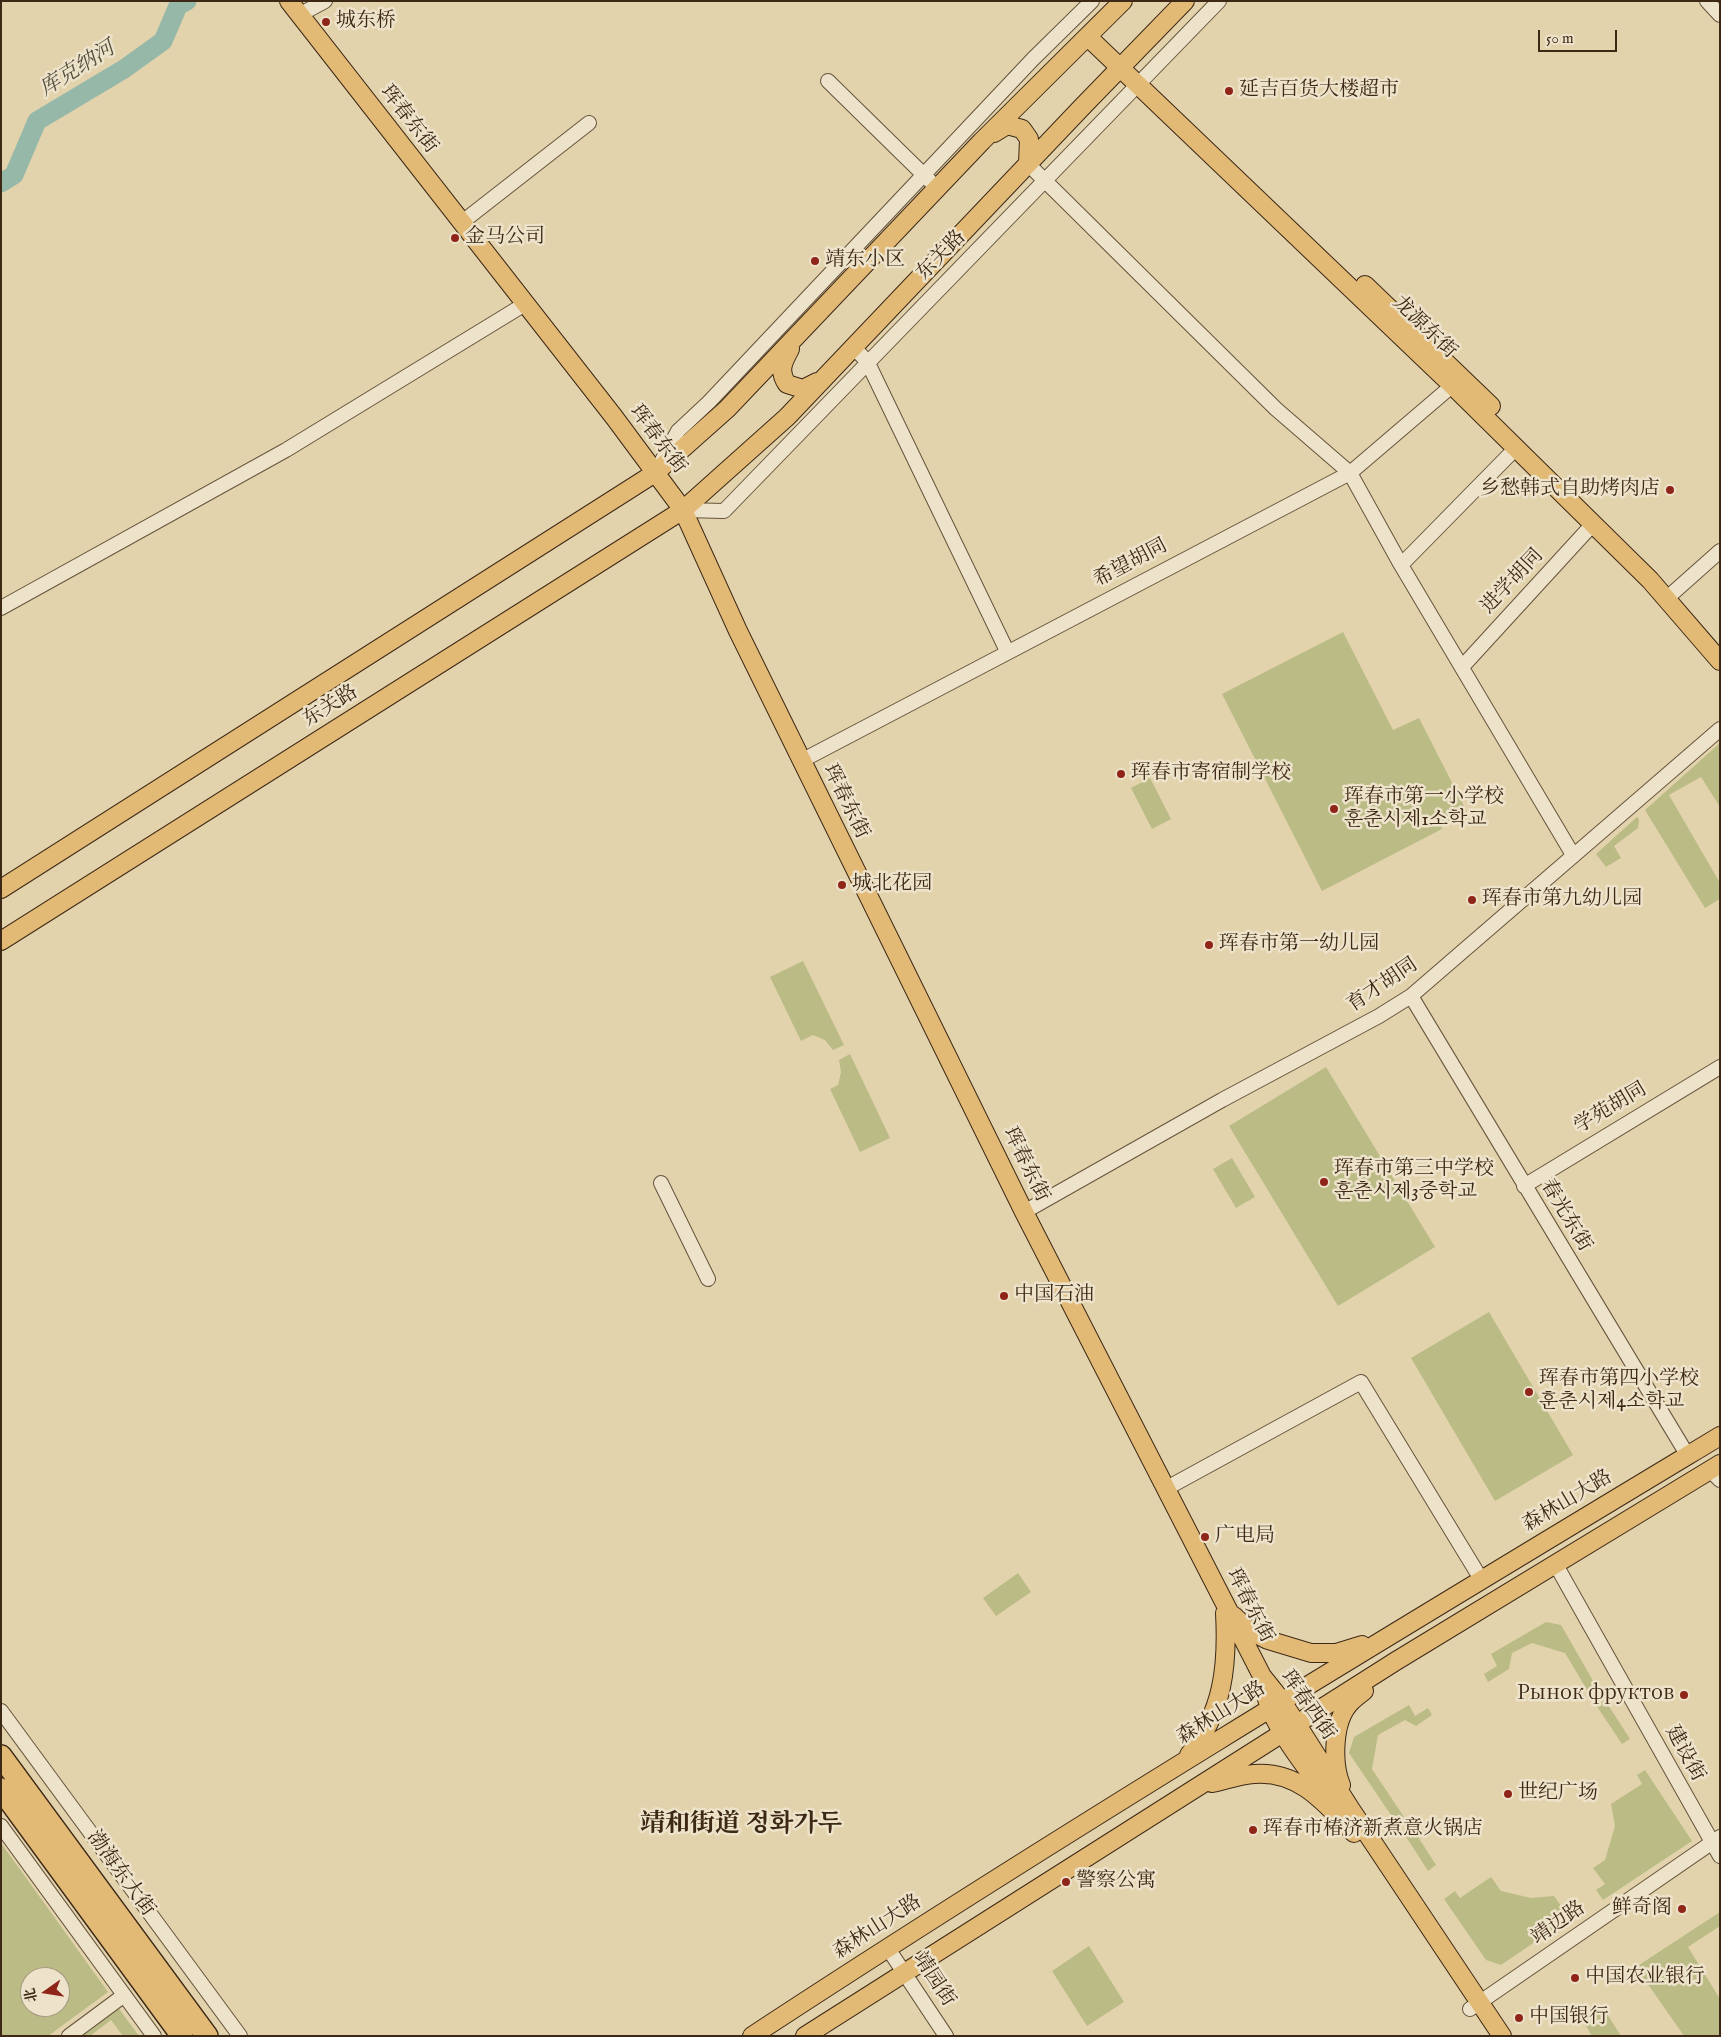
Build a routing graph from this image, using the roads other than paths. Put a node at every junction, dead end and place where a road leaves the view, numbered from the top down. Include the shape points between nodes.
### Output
1 (326, 1) edge
2 (1093, 1) edge
3 (1123, 1) edge
4 (1185, 1) edge
5 (1219, 1) edge
6 (1707, 1) edge
7 (294, 8) edge
8 (1720, 15) edge
9 (1097, 27) junction
10 (1125, 64) junction
11 (1142, 80) junction
12 (828, 81) dead end
13 (589, 123) dead end
14 (982, 141) junction
15 (1028, 164) junction
16 (924, 175) junction
17 (1045, 181) junction
18 (938, 188) junction
19 (461, 223) junction
20 (525, 304) junction
21 (797, 336) junction
22 (854, 347) junction
23 (868, 363) junction
24 (827, 374) junction
25 (1457, 382) junction
26 (1516, 448) junction
27 (655, 472) junction
28 (1350, 472) junction
29 (683, 510) junction
30 (1593, 524) junction
31 (1720, 551) edge
32 (1401, 565) junction
33 (1670, 595) junction
34 (1, 608) edge
35 (1720, 644) edge
36 (1007, 652) junction
37 (1720, 661) edge
38 (1462, 667) junction
39 (1720, 729) edge
40 (801, 761) junction
41 (1573, 855) junction
42 (1, 889) edge
43 (1, 941) edge
44 (1411, 996) junction
45 (1720, 1067) edge
46 (661, 1183) dead end
47 (1524, 1186) junction
48 (1024, 1212) junction
49 (708, 1279) dead end
50 (1720, 1436) edge
51 (1688, 1456) junction
52 (1716, 1471) edge
53 (1167, 1488) junction
54 (1556, 1565) junction
55 (1481, 1579) junction
56 (1225, 1607) junction
57 (1386, 1638) junction
58 (1396, 1661) junction
59 (1262, 1676) joint
60 (1276, 1705) junction
61 (1, 1711) edge
62 (1290, 1728) junction
63 (1, 1756) edge
64 (1182, 1764) junction
65 (1197, 1787) junction
66 (1, 1789) edge
67 (1350, 1808) junction
68 (1, 1826) edge
69 (1354, 1833) junction
70 (1715, 1840) edge
71 (1720, 1856) edge
72 (887, 1947) junction
73 (904, 1972) junction
74 (123, 1996) junction
75 (1474, 2006) junction
76 (69, 2036) edge
77 (154, 2036) edge
78 (182, 2036) edge
79 (207, 2036) edge
80 (240, 2036) edge
81 (752, 2036) edge
82 (805, 2036) edge
83 (946, 2036) edge
84 (1488, 2036) edge
85 (1502, 2036) edge

1 - 7 street
2 - 9 street
2 - 16 street, 东关路
3 - 9 main road, 东关路
4 - 10 main road, 东关路
5 - 11 street, 东关路
6 - 8 street
7 - 19 main road, 珲春东街
9 - 10 main road, 龙源东街
9 - 14 main road, 东关路
10 - 11 main road, 龙源东街
10 - 15 main road, 东关路
11 - 17 street, 东关路
11 - 25 main road, 龙源东街
12 - 16 street
13 - 19 street
14 - 15 main road via 1002,127 1018,126 1029,139
14 - 18 main road, 东关路
15 - 17 street
15 - 22 main road, 东关路
16 - 18 street
16 - 27 street, 东关路 via 678,432
17 - 23 street, 东关路
17 - 28 street via 1276,409
18 - 21 main road, 东关路
19 - 20 main road, 珲春东街
20 - 27 main road, 珲春东街
20 - 34 street via 286,450
21 - 24 main road via 781,366 787,384 803,389
21 - 27 main road, 东关路 via 727,409
22 - 23 street
22 - 24 main road, 东关路
23 - 29 street, 东关路 via 724,511
23 - 36 street
24 - 29 main road, 东关路 via 764,439
25 - 26 main road, 龙源东街
25 - 28 street, 希望胡同
25 - 33 main road, 龙源东街 via 1659,572
26 - 30 main road, 龙源东街
26 - 32 street
27 - 29 main road, 珲春东街
27 - 42 main road, 东关路
28 - 32 street
28 - 36 street, 希望胡同
29 - 40 main road, 珲春东街
29 - 43 main road, 东关路
30 - 33 main road, 龙源东街
30 - 38 street, 进学胡同
31 - 33 street
32 - 38 street
33 - 35 main road, 龙源东街
33 - 37 main road, 龙源东街
36 - 40 street, 希望胡同
38 - 41 street
39 - 41 street, 育才胡同
40 - 48 main road, 珲春东街
41 - 44 street, 育才胡同
44 - 47 street, 春光东街
44 - 48 street, 育才胡同
45 - 47 street, 学苑胡同
46 - 49 street
47 - 51 street, 春光东街
48 - 53 main road, 珲春东街
50 - 51 main road, 森林山大路
51 - 55 main road, 森林山大路
52 - 54 main road
53 - 55 street via 1361,1382
53 - 56 main road, 珲春东街
54 - 58 main road
54 - 70 street, 建设街
55 - 57 main road, 森林山大路
56 - 57 main road via 1250,1631 1268,1640 1312,1652 1336,1653
56 - 59 main road, 珲春东街
56 - 64 main road via 1225,1670 1213,1716 1204,1736
57 - 60 main road, 森林山大路
58 - 62 main road
58 - 67 main road via 1348,1705 1342,1718 1334,1754 1337,1774
59 - 60 main road, 珲春西街
60 - 62 main road, 珲春西街
60 - 64 main road, 森林山大路
61 - 80 street, 渤海东大街
62 - 65 main road
62 - 67 main road, 珲春西街
62 - 69 main road, 珲春西街
63 - 79 highway, 渤海东大街
64 - 72 main road, 森林山大路
65 - 69 main road via 1264,1773 1294,1780 1322,1799
65 - 73 main road
66 - 78 highway
67 - 75 main road, 珲春西街
68 - 74 street
69 - 75 main road, 珲春西街
70 - 71 street, 建设街
70 - 75 street, 靖边路
72 - 73 street, 靖园街
72 - 81 main road, 森林山大路
73 - 82 main road
73 - 83 street, 靖园街
74 - 76 street
74 - 77 street
75 - 84 main road, 珲春西街
75 - 85 main road, 珲春西街

